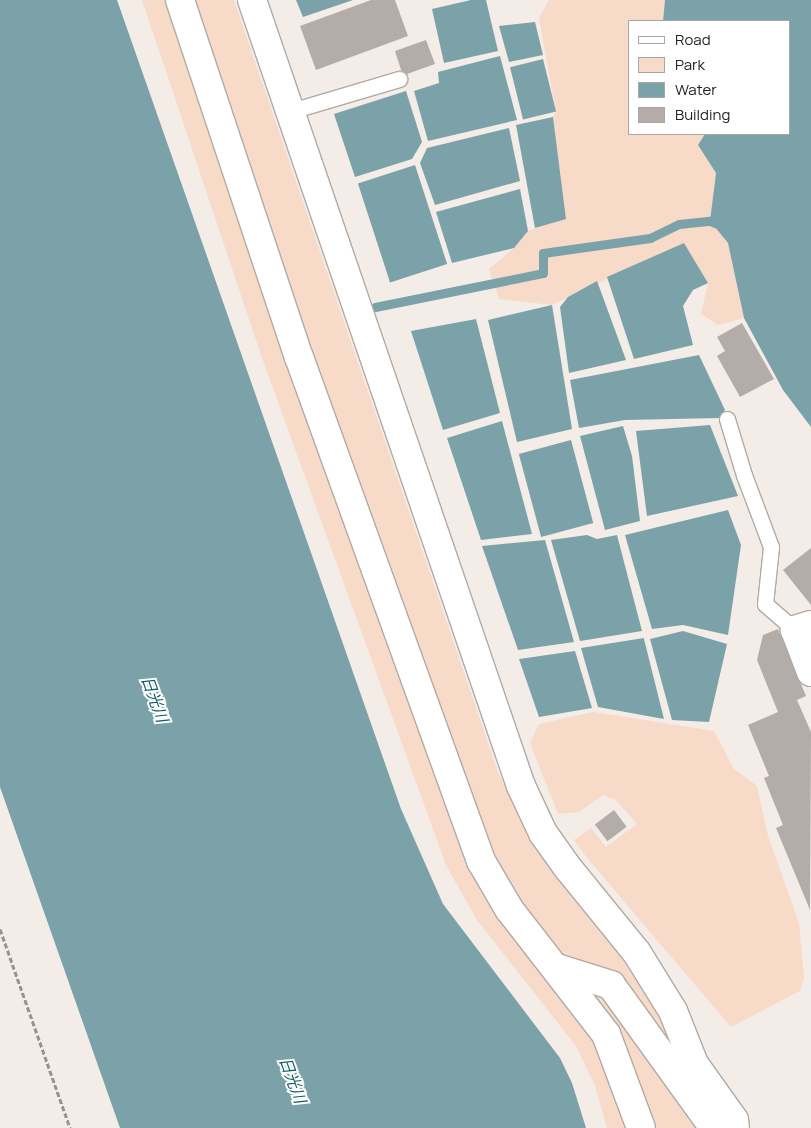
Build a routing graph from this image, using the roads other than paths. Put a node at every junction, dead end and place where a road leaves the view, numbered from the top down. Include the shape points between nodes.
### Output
1 (180, 0) edge
2 (252, 0) edge
3 (399, 79) dead end
4 (291, 111) junction
5 (727, 419) dead end
6 (803, 628) edge
7 (811, 672) edge
8 (557, 968) junction
9 (641, 1128) edge
10 (714, 1128) edge
11 (735, 1128) edge

1 - 8 street via 299,357 481,861 509,909
2 - 4 street
3 - 4 lane
4 - 11 street via 521,786 543,833 638,953 673,1011 694,1064 734,1120
5 - 6 lane via 744,475 772,547 765,604
6 - 7 street
8 - 9 street via 606,1034
8 - 10 street via 611,986

